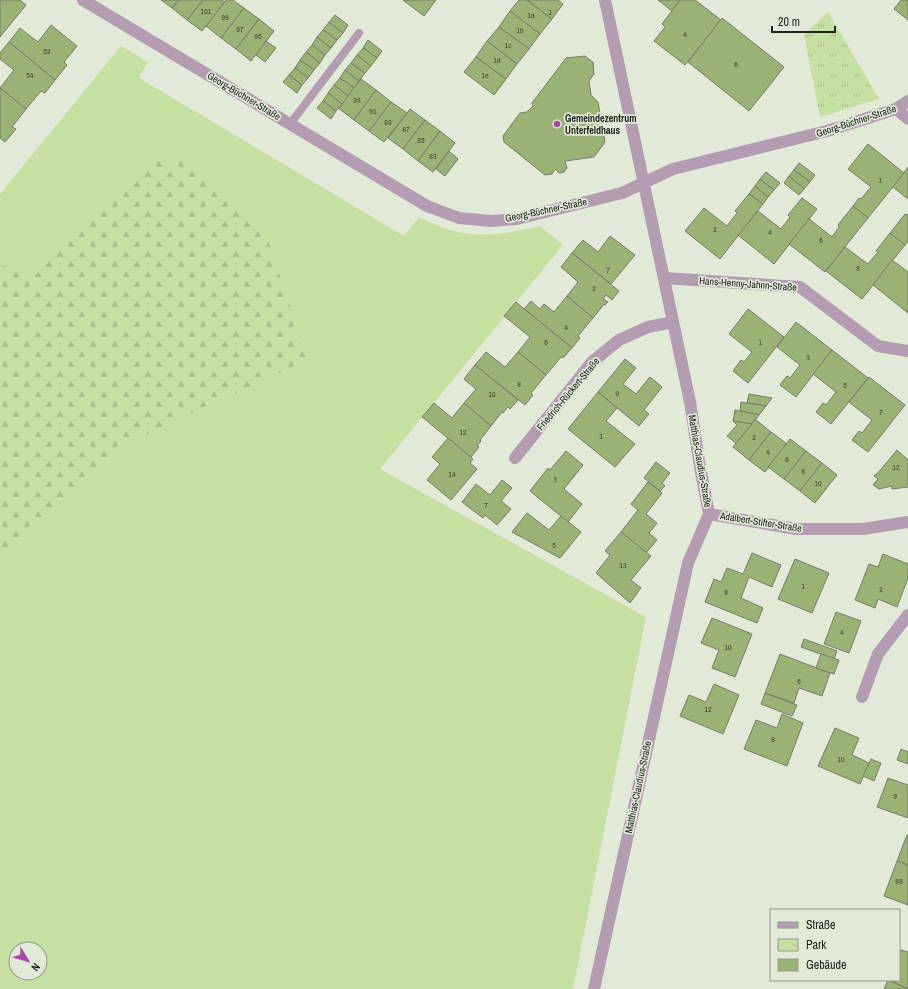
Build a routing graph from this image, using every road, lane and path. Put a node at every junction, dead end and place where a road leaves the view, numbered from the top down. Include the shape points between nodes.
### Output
1 (83, 0) edge
2 (605, 0) edge
3 (359, 33) dead end
4 (908, 101) edge
5 (896, 109) junction
6 (908, 119) edge
7 (290, 124) junction
8 (644, 182) junction
9 (664, 278) junction
10 (673, 322) junction
11 (908, 351) edge
12 (515, 458) dead end
13 (709, 514) junction
14 (908, 522) edge
15 (908, 615) edge
16 (862, 697) dead end
17 (594, 989) edge

1 - 7 street, Georg-Büchner-Straße
2 - 8 street, Matthias-Claudius-Straße
3 - 7 lane
4 - 5 street, Georg-Büchner-Straße
5 - 6 street
5 - 8 street, Georg-Büchner-Straße via 827,131 673,169
7 - 8 street, Georg-Büchner-Straße via 427,206 459,218 491,221 517,219 622,193
8 - 9 street, Matthias-Claudius-Straße
9 - 10 street, Matthias-Claudius-Straße
9 - 11 street, Hans-Henny-Jahnn-Straße via 800,287 878,346
10 - 12 street, Friedrich-Rückert-Straße via 648,327 619,340 592,362
10 - 13 street, Matthias-Claudius-Straße
13 - 14 street, Adalbert-Stifter-Straße via 796,529 863,529
13 - 17 street, Matthias-Claudius-Straße via 688,563
15 - 16 street via 878,654

